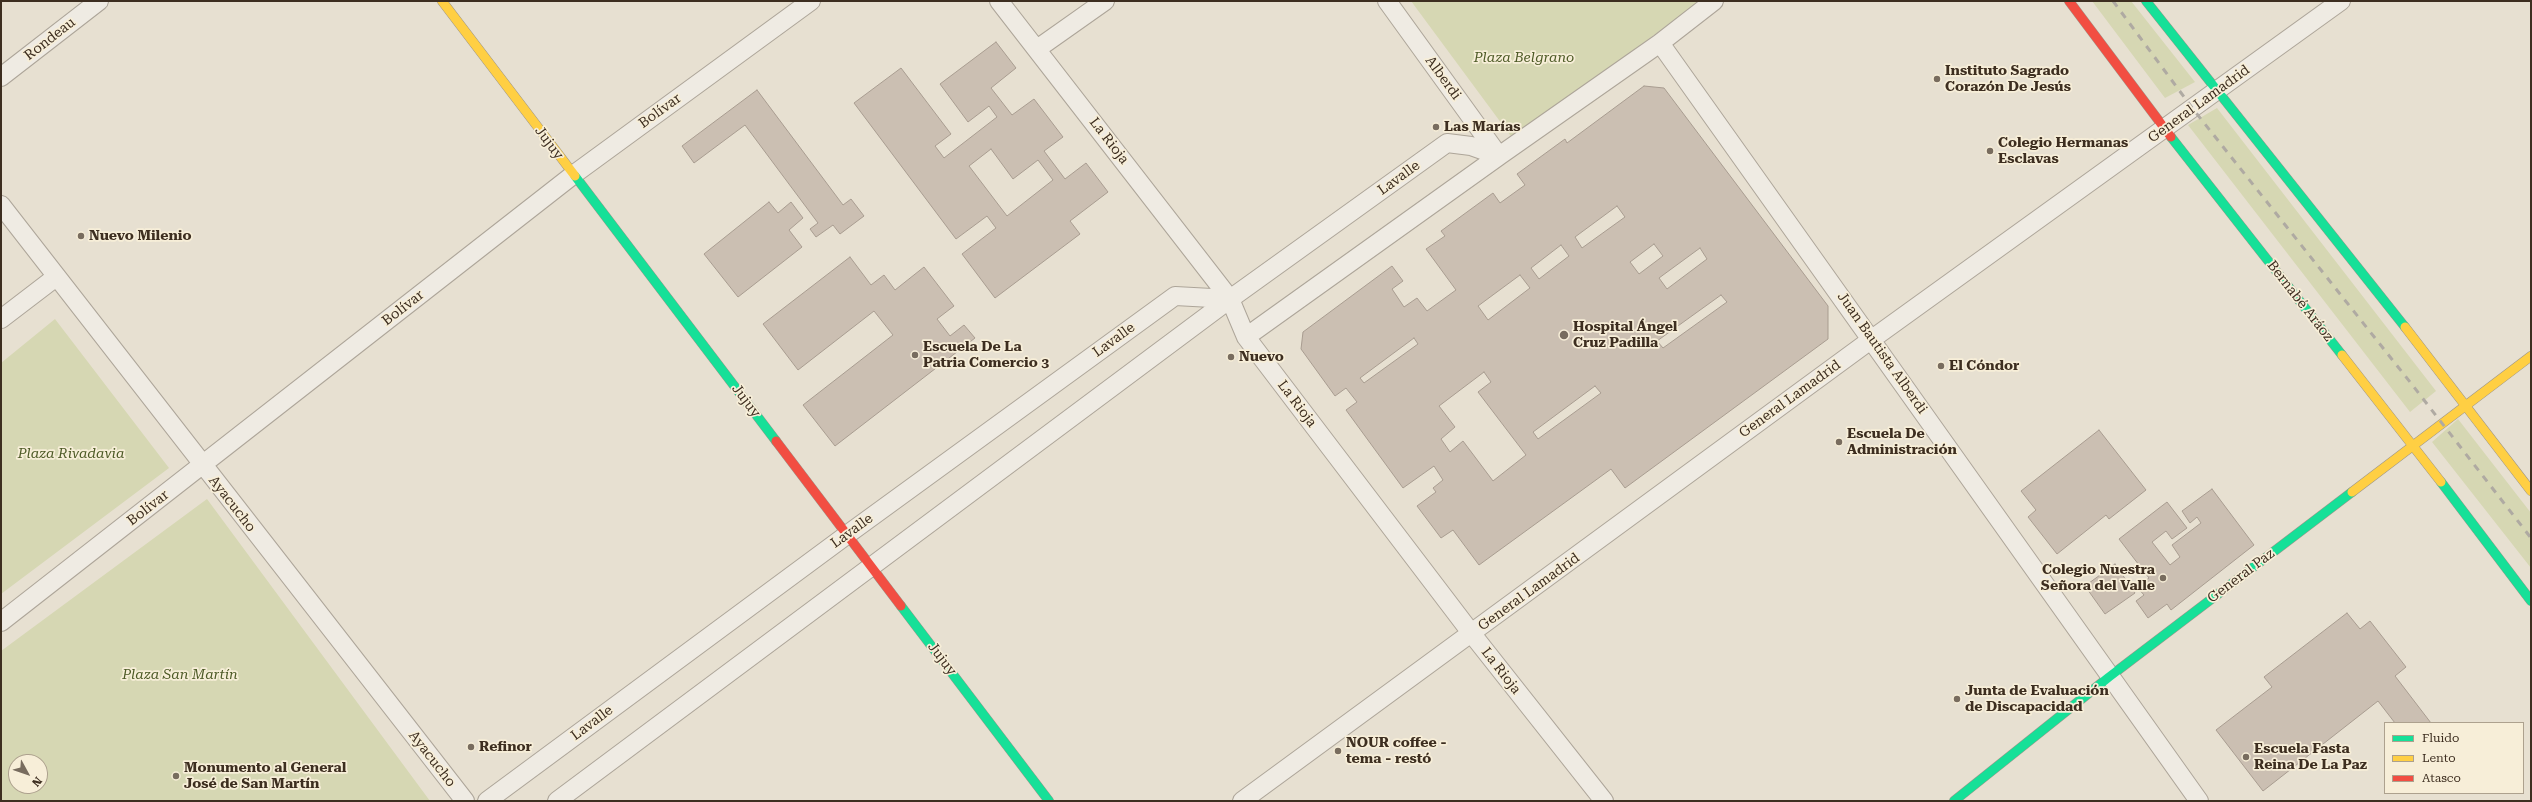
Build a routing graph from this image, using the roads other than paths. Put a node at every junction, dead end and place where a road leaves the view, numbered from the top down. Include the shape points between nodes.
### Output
1 (99, 1) edge
2 (442, 1) edge
3 (811, 1) edge
4 (998, 1) edge
5 (1105, 1) edge
6 (1387, 1) edge
7 (1714, 1) edge
8 (2069, 1) edge
9 (2146, 1) edge
10 (2341, 1) edge
11 (1660, 43) junction
12 (1037, 49) junction
13 (1, 77) edge
14 (2216, 92) junction
15 (2165, 129) junction
16 (1499, 156) junction
17 (573, 175) junction
18 (1, 205) edge
19 (56, 277) junction
20 (1230, 299) junction
21 (1, 319) edge
22 (1246, 337) junction
23 (1872, 339) junction
24 (2531, 356) edge
25 (2467, 405) junction
26 (2413, 444) junction
27 (202, 466) junction
28 (2531, 491) edge
29 (848, 534) junction
30 (872, 567) junction
31 (2531, 601) edge
32 (1, 622) edge
33 (1472, 634) junction
34 (2109, 677) junction
35 (465, 801) edge
36 (487, 801) edge
37 (557, 801) edge
38 (1049, 801) edge
39 (1242, 801) edge
40 (1604, 801) edge
41 (1954, 801) edge
42 (2199, 801) edge

1 - 13 street, Rondeau
2 - 17 street, Jujuy
3 - 17 street, Bolívar
4 - 12 street, La Rioja
5 - 12 street
6 - 16 street, Alberdi
7 - 11 street
8 - 15 street, Bernabé Aráoz
9 - 14 street
10 - 14 street, General Lamadrid
11 - 16 street
11 - 23 street, Juan Bautista Alberdi
12 - 20 street, La Rioja
14 - 15 street, General Lamadrid
14 - 25 street
15 - 23 street, General Lamadrid
15 - 26 street, Bernabé Aráoz
16 - 20 street, Lavalle via 1471,146 1447,143
16 - 22 street
17 - 27 street, Bolívar
17 - 29 street, Jujuy
18 - 19 street, Ayacucho
19 - 21 street
19 - 27 street, Ayacucho
20 - 22 street, La Rioja
20 - 29 street, Lavalle via 1175,296
20 - 30 street, Lavalle
22 - 33 street, La Rioja
23 - 33 street, General Lamadrid
23 - 34 street, Juan Bautista Alberdi
24 - 25 street, General Paz
25 - 26 street, General Paz
25 - 28 street
26 - 31 street, Bernabé Aráoz
26 - 34 street, General Paz
27 - 32 street, Bolívar
27 - 35 street, Ayacucho
29 - 30 street, Jujuy
29 - 36 street, Lavalle
30 - 37 street, Lavalle
30 - 38 street, Jujuy
33 - 39 street, General Lamadrid
33 - 40 street, La Rioja
34 - 41 street, General Paz
34 - 42 street, Juan Bautista Alberdi

